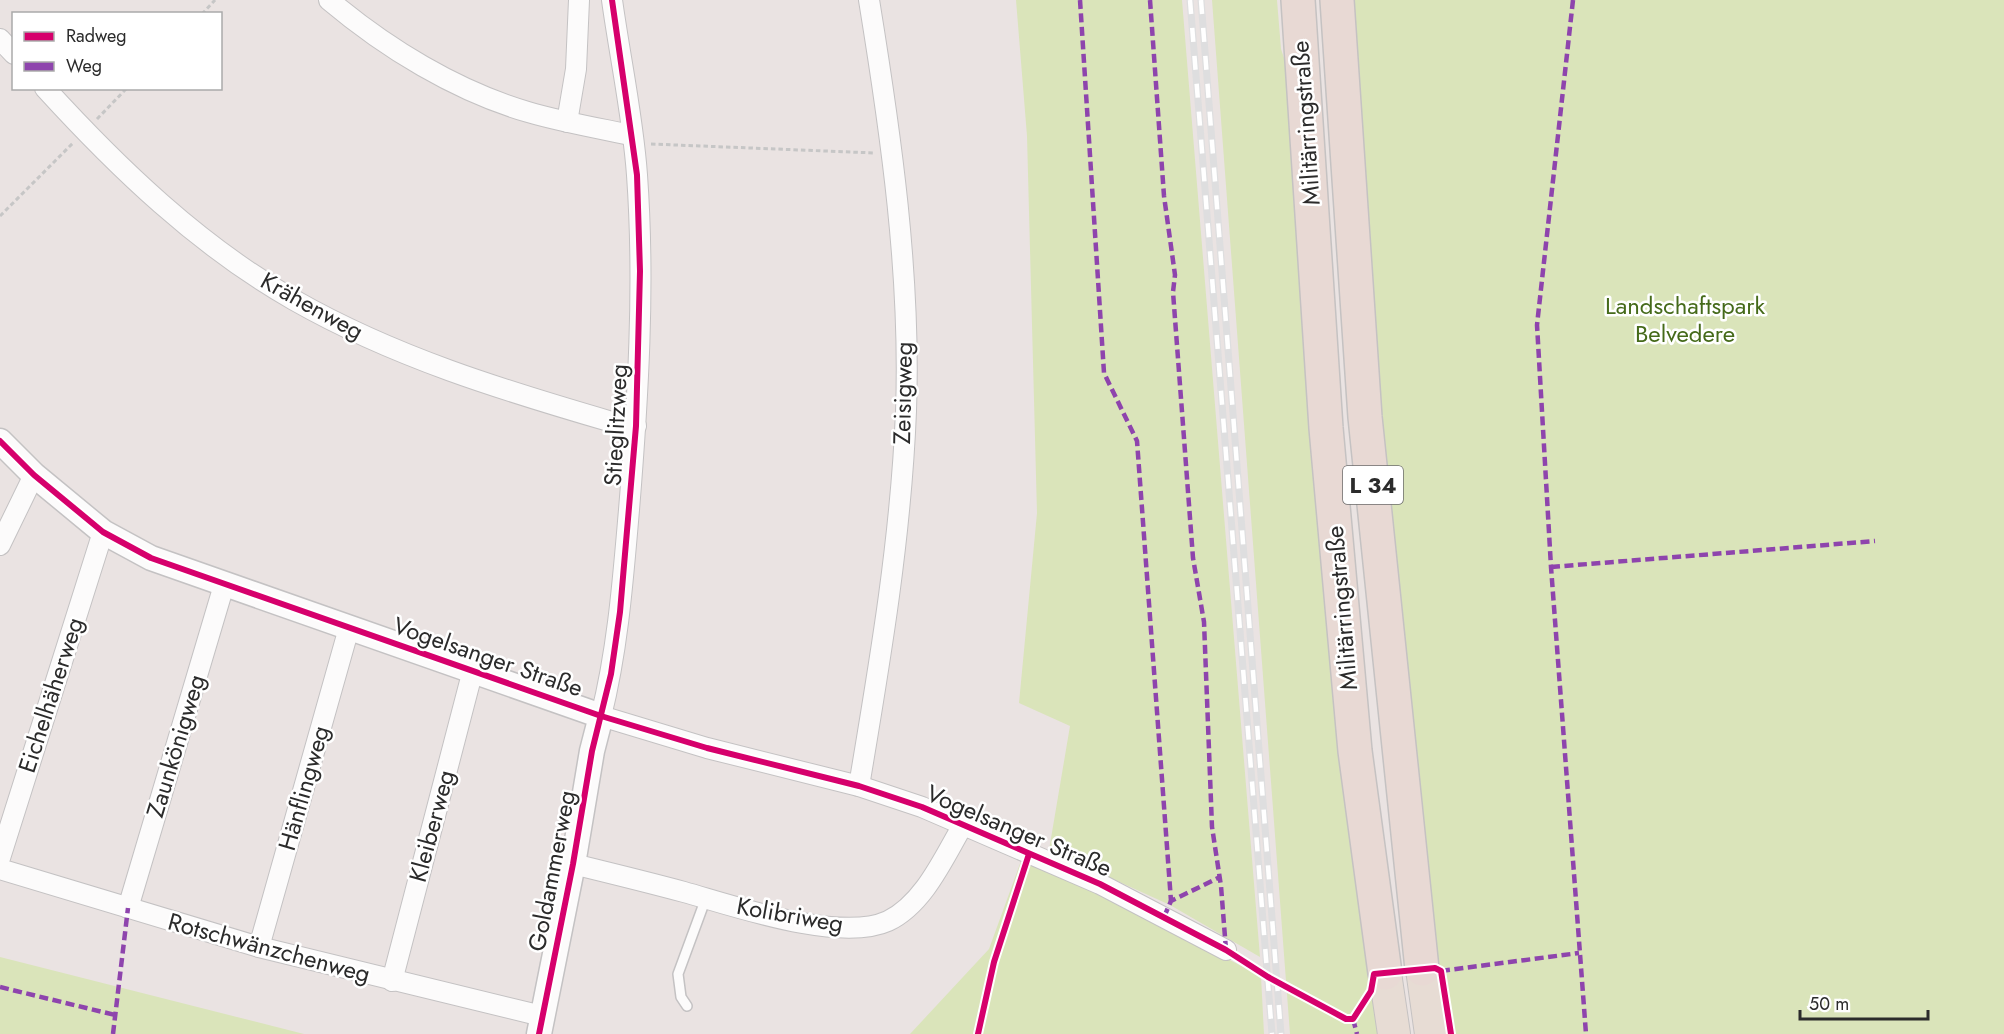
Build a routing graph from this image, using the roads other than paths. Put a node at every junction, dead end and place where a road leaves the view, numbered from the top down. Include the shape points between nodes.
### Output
1 (329, 0) edge
2 (579, 0) edge
3 (612, 0) edge
4 (869, 0) edge
5 (1298, 0) edge
6 (1337, 0) edge
7 (0, 39) edge
8 (12, 52) edge
9 (47, 90) edge
10 (567, 122) junction
11 (633, 139) junction
12 (636, 426) junction
13 (0, 441) edge
14 (34, 475) junction
15 (103, 532) junction
16 (0, 545) edge
17 (224, 585) junction
18 (349, 628) junction
19 (473, 670) junction
20 (601, 716) junction
21 (859, 786) junction
22 (963, 825) junction
23 (0, 858) edge
24 (573, 864) junction
25 (0, 869) edge
26 (706, 898) junction
27 (128, 908) junction
28 (259, 947) junction
29 (1226, 950) dead end
30 (1422, 969) joint
31 (1385, 973) joint
32 (392, 981) junction
33 (687, 1006) dead end
34 (540, 1025) edge
35 (1394, 1034) edge
36 (1431, 1034) edge

1 - 10 street via 398,51 443,76 526,111
2 - 10 street via 576,69
3 - 11 street, Stieglitzweg
4 - 21 street, Zeisigweg via 891,154 903,278 906,410 888,612
5 - 31 highway, Militärringstraße / L 34 via 1355,751
6 - 30 highway, Militärringstraße / L 34 via 1365,417
7 - 8 street
9 - 12 street, Krähenweg via 165,207 293,299 451,373
10 - 11 street
11 - 12 street, Stieglitzweg via 640,271
12 - 20 street, Stieglitzweg via 620,612
13 - 14 street, Vogelsanger Straße
14 - 15 street, Vogelsanger Straße
14 - 16 street
15 - 17 street, Vogelsanger Straße via 151,558
15 - 23 street, Eichelhäherweg
17 - 18 street, Vogelsanger Straße
17 - 27 street, Zaunkönigweg
18 - 19 street, Vogelsanger Straße
18 - 28 street, Hänflingweg
19 - 20 street, Vogelsanger Straße
19 - 32 street, Kleiberweg
20 - 21 street, Vogelsanger Straße via 707,748
20 - 24 street, Goldammerweg
21 - 22 street, Vogelsanger Straße
22 - 26 street, Kolibriweg via 920,894 888,921 864,927 828,926
22 - 29 street, Vogelsanger Straße via 1100,884
24 - 26 street, Kolibriweg
24 - 34 street, Goldammerweg
25 - 27 street, Rotschwänzchenweg
26 - 33 lane via 678,974 681,997
27 - 28 street, Rotschwänzchenweg
28 - 32 street, Rotschwänzchenweg
30 - 36 main road, Militärringstraße / L 34
31 - 35 main road, Militärringstraße / L 34
32 - 34 street, Rotschwänzchenweg

